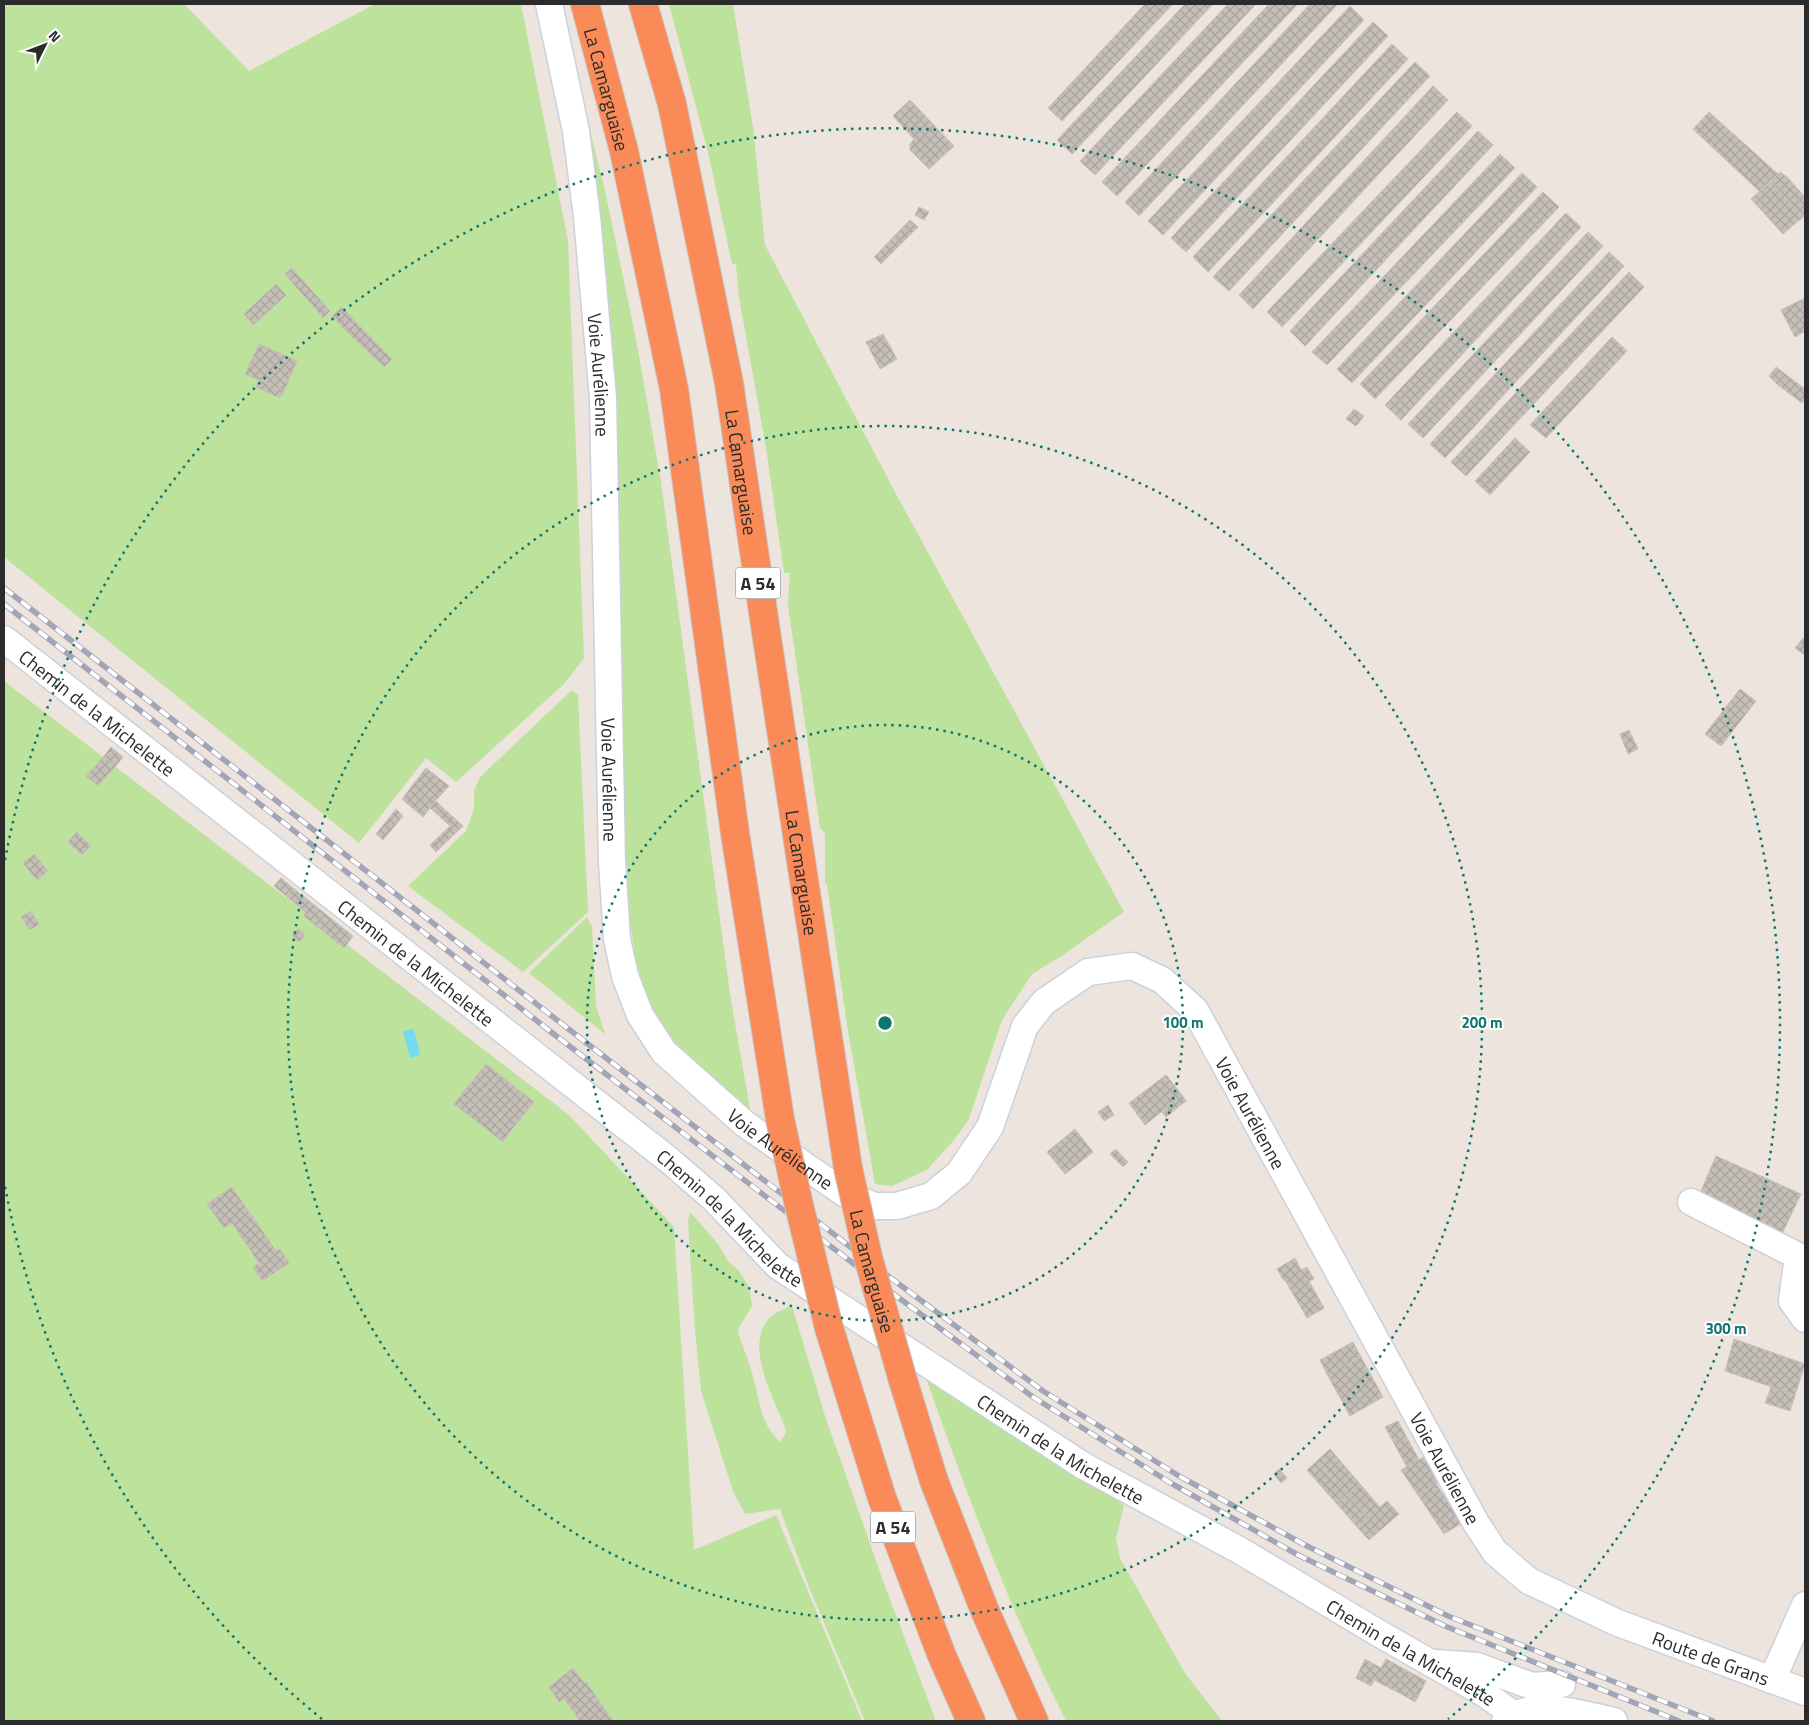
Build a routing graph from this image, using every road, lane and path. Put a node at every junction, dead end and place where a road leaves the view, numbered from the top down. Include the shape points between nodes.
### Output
1 (549, 4) edge
2 (585, 4) edge
3 (643, 4) edge
4 (4, 639) edge
5 (1690, 1202) dead end
6 (1805, 1319) edge
7 (1805, 1605) edge
8 (1618, 1623) joint
9 (1428, 1662) junction
10 (1772, 1680) junction
11 (1562, 1684) dead end
12 (1805, 1692) edge
13 (1515, 1715) edge
14 (971, 1721) edge
15 (1034, 1721) edge
16 (1614, 1721) edge

1 - 8 street, Voie Aurélienne via 577,140 603,398 612,862 617,939 625,976 640,1015 664,1052 745,1124 848,1195 875,1206 897,1206 931,1196 959,1173 990,1127 1025,1026 1044,1002 1088,972 1132,966 1162,980 1195,1010 1476,1523 1495,1552 1528,1581
2 - 14 highway, La Camarguaise / A 54, bridge via 624,151 674,389 734,833 780,1119 798,1201 828,1328 882,1498 942,1656
3 - 15 highway, La Camarguaise / A 54, bridge via 672,104 729,383 848,1168 868,1257 934,1481
4 - 9 street, Chemin de la Michelette via 669,1160 714,1199 778,1266 1082,1466 1239,1550
5 - 6 street via 1798,1256 1792,1301
7 - 10 street
8 - 10 street, Route de Grans
9 - 11 street via 1477,1666 1532,1686
9 - 13 street, Chemin de la Michelette
10 - 12 street, Route de Grans
13 - 16 street via 1566,1711

